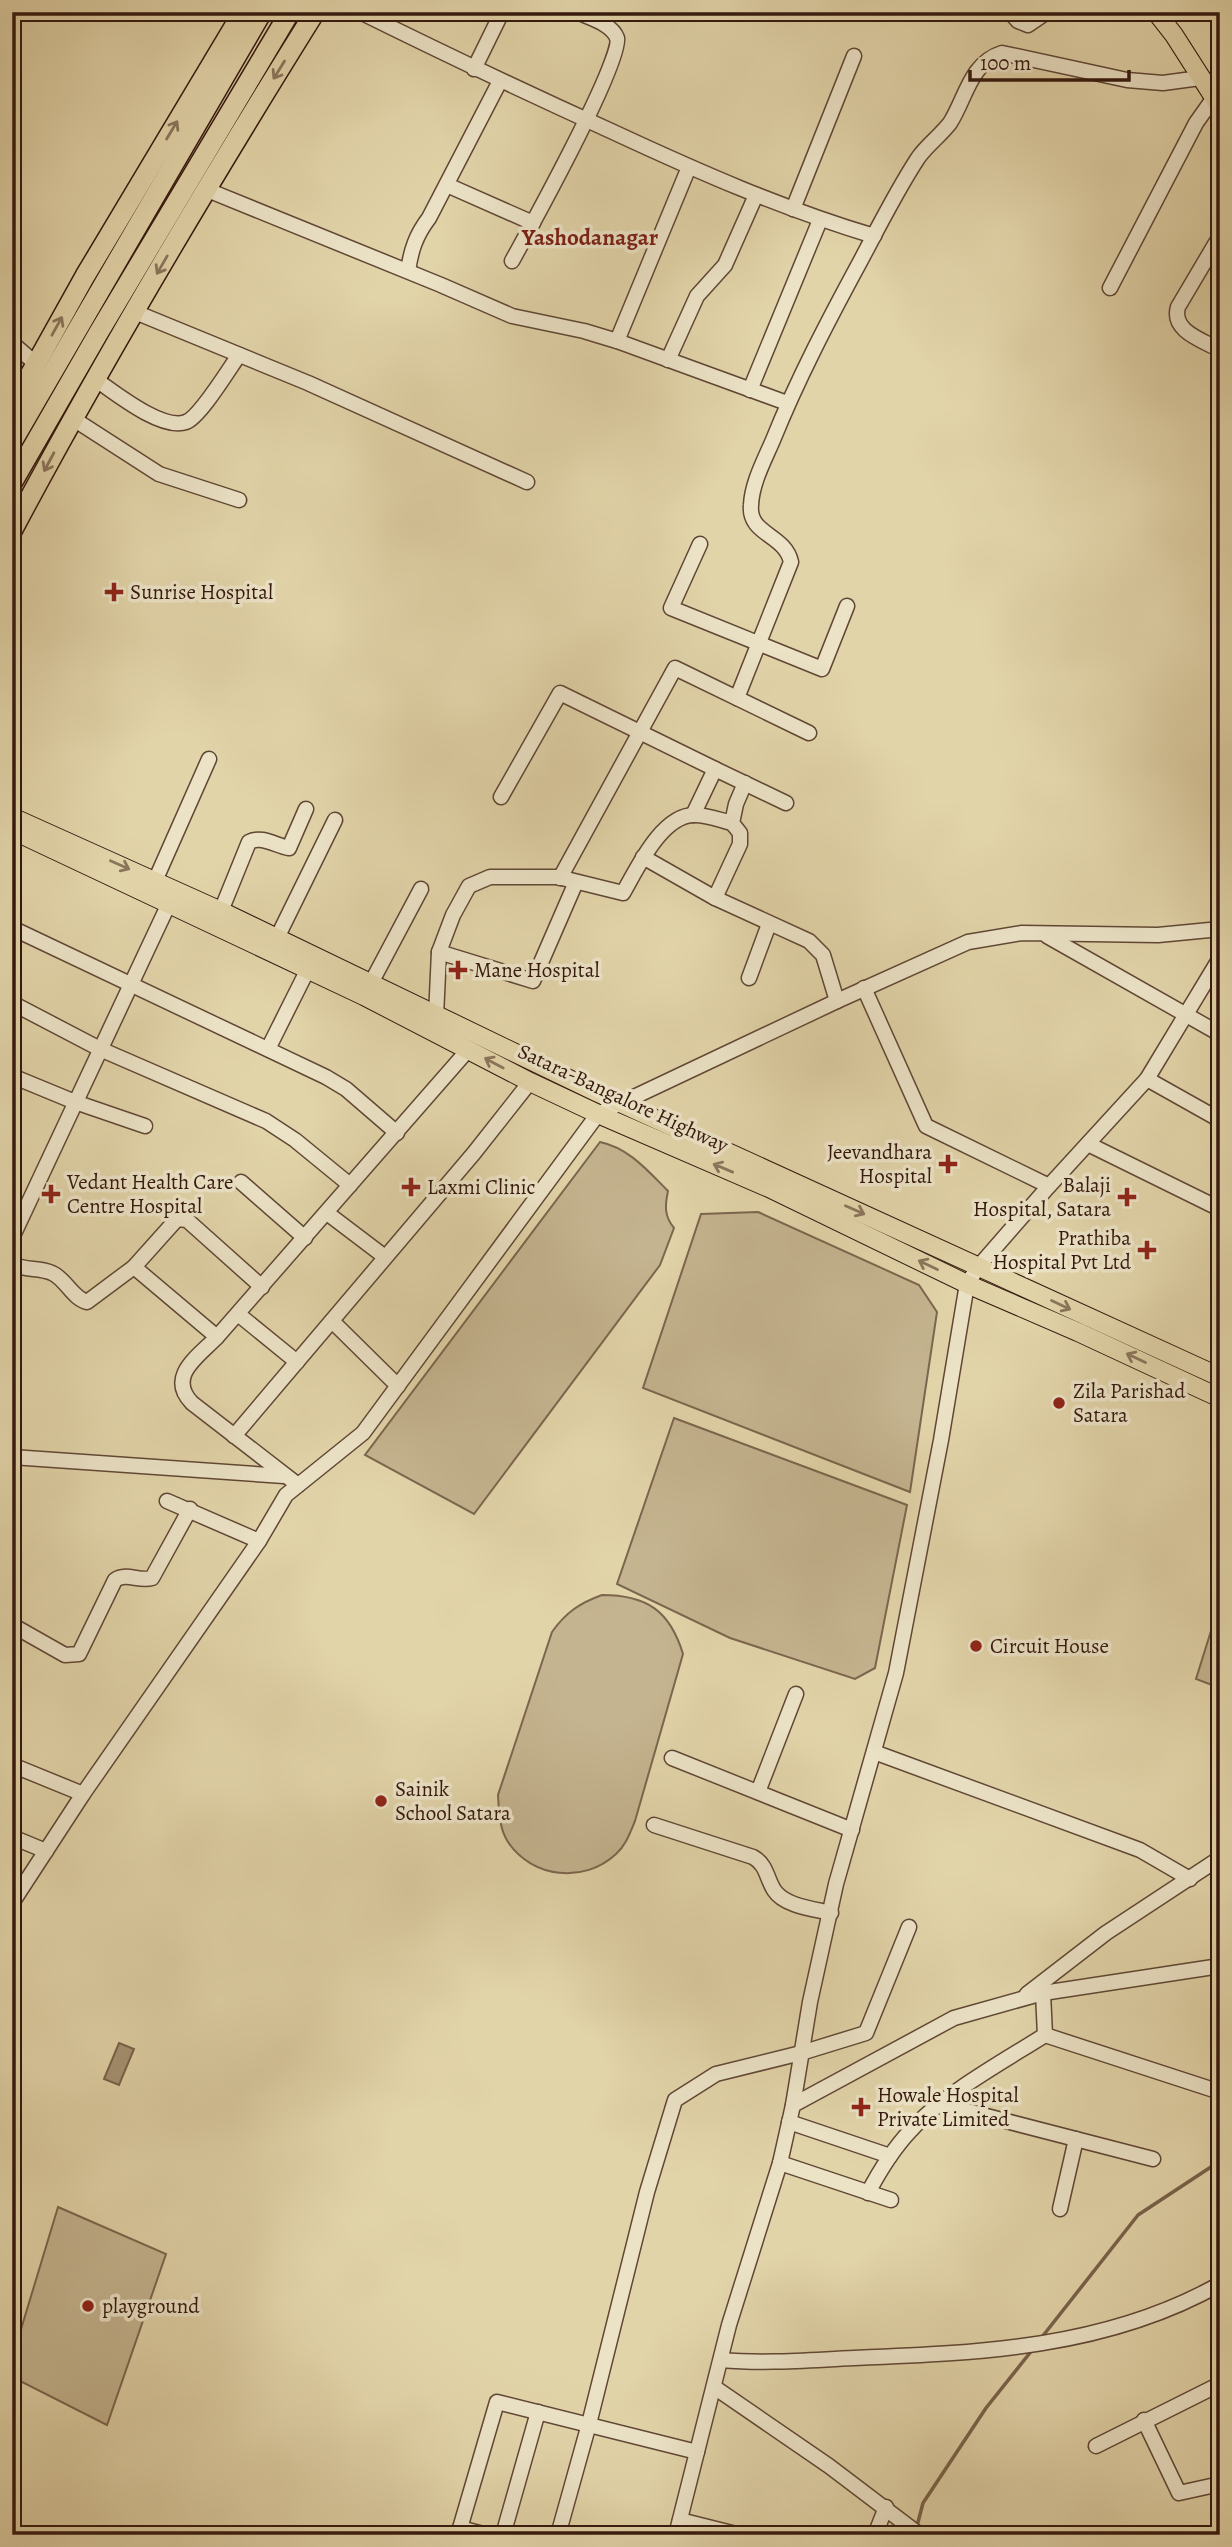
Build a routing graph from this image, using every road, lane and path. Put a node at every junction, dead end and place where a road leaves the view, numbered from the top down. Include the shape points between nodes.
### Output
1 (243, 12) edge
2 (262, 12) edge
3 (290, 12) edge
4 (315, 12) edge
5 (360, 12) edge
6 (502, 12) edge
7 (577, 12) edge
8 (1010, 12) edge
9 (1047, 12) edge
10 (1156, 12) edge
11 (855, 56) dead end
12 (474, 68) junction
13 (1200, 78) junction
14 (500, 81) junction
15 (1216, 103) edge
16 (585, 120) junction
17 (689, 167) junction
18 (447, 185) junction
19 (205, 189) junction
20 (756, 195) junction
21 (793, 209) junction
22 (820, 220) junction
23 (533, 223) junction
24 (874, 236) junction
25 (1220, 236) edge
26 (512, 261) dead end
27 (408, 271) junction
28 (1110, 288) dead end
29 (135, 312) junction
30 (617, 341) junction
31 (12, 342) edge
32 (1220, 350) edge
33 (239, 355) junction
34 (668, 360) junction
35 (36, 364) junction
36 (96, 379) junction
37 (750, 390) junction
38 (788, 403) junction
39 (12, 407) edge
40 (72, 418) junction
41 (12, 442) edge
42 (527, 482) dead end
43 (12, 483) edge
44 (239, 500) dead end
45 (12, 531) edge
46 (701, 544) dead end
47 (847, 606) dead end
48 (759, 645) junction
49 (737, 698) junction
50 (640, 732) junction
51 (809, 733) dead end
52 (209, 759) dead end
53 (715, 769) junction
54 (745, 783) junction
55 (501, 797) dead end
56 (786, 803) dead end
57 (306, 809) dead end
58 (693, 815) junction
59 (12, 817) edge
60 (335, 820) dead end
61 (733, 823) junction
62 (12, 830) edge
63 (655, 864) junction
64 (560, 878) junction
65 (155, 881) junction
66 (576, 882) junction
67 (421, 889) dead end
68 (172, 897) junction
69 (715, 898) junction
70 (221, 911) junction
71 (769, 924) junction
72 (12, 929) edge
73 (1220, 929) edge
74 (1042, 934) junction
75 (276, 940) junction
76 (439, 952) junction
77 (1220, 958) edge
78 (308, 969) junction
79 (749, 978) dead end
80 (130, 984) junction
81 (370, 985) junction
82 (864, 988) junction
83 (837, 1001) junction
84 (12, 1003) edge
85 (1185, 1014) junction
86 (436, 1016) junction
87 (1220, 1034) edge
88 (100, 1049) junction
89 (268, 1049) junction
90 (468, 1050) junction
91 (12, 1076) edge
92 (1147, 1079) junction
93 (530, 1082) junction
94 (75, 1102) junction
95 (621, 1103) junction
96 (598, 1114) junction
97 (1220, 1120) edge
98 (145, 1126) dead end
99 (397, 1133) junction
100 (1088, 1144) junction
101 (241, 1182) dead end
102 (350, 1185) junction
103 (1049, 1186) junction
104 (1220, 1209) edge
105 (327, 1213) junction
106 (12, 1238) edge
107 (305, 1238) junction
108 (385, 1257) junction
109 (12, 1264) edge
110 (979, 1266) junction
111 (134, 1267) junction
112 (967, 1284) junction
113 (262, 1287) junction
114 (238, 1314) junction
115 (332, 1321) junction
116 (218, 1338) junction
117 (297, 1362) junction
118 (1220, 1377) edge
119 (398, 1386) junction
120 (1220, 1398) edge
121 (234, 1437) junction
122 (12, 1457) edge
123 (285, 1476) junction
124 (298, 1485) junction
125 (167, 1501) dead end
126 (190, 1509) junction
127 (259, 1541) junction
128 (12, 1625) edge
129 (796, 1694) dead end
130 (874, 1752) junction
131 (672, 1758) dead end
132 (12, 1765) edge
133 (758, 1792) junction
134 (83, 1794) junction
135 (654, 1825) dead end
136 (852, 1830) junction
137 (12, 1837) edge
138 (47, 1851) junction
139 (1220, 1858) edge
140 (1190, 1879) junction
141 (18, 1885) edge
142 (12, 1903) edge
143 (831, 1913) junction
144 (909, 1927) dead end
145 (1220, 1966) edge
146 (1043, 1993) junction
147 (1020, 1999) junction
148 (1045, 2035) junction
149 (801, 2053) junction
150 (1220, 2092) edge
151 (940, 2104) junction
152 (793, 2105) junction
153 (789, 2122) junction
154 (1076, 2139) junction
155 (890, 2156) junction
156 (1153, 2159) dead end
157 (780, 2163) junction
158 (868, 2193) junction
159 (891, 2200) dead end
160 (1060, 2209) dead end
161 (1220, 2284) edge
162 (721, 2360) junction
163 (1220, 2384) edge
164 (715, 2387) junction
165 (538, 2412) junction
166 (1144, 2420) junction
167 (589, 2424) junction
168 (1096, 2446) dead end
169 (698, 2452) junction
170 (1220, 2484) edge
171 (886, 2507) junction
172 (678, 2527) edge
173 (459, 2531) edge
174 (487, 2535) edge
175 (503, 2535) edge
176 (558, 2535) edge
177 (740, 2535) edge
178 (875, 2535) edge
179 (920, 2535) edge

35 -> 1 highway
2 - 41 highway
3 - 43 highway
4 -> 19 highway
5 - 12 street
6 - 12 street
7 - 16 street via 609,27 618,44
8 - 9 street via 1028,25
10 - 13 main road
11 - 21 street
12 - 14 street
13 - 15 main road
13 - 24 street via 1148,83 1016,55 992,56 974,75 951,121 918,157
14 - 16 street
14 - 18 street
15 - 28 street via 1196,123
16 - 17 street
16 - 23 street
17 - 20 street
17 - 30 street
18 - 23 street
18 - 27 street via 414,241
19 - 27 street
19 -> 29 highway
20 - 21 street
20 - 34 street via 725,265 697,296
21 - 22 street
22 - 24 street
22 - 37 street
23 - 26 street
24 - 38 street
25 - 32 street via 1175,315 1182,328
27 - 30 street via 512,316
29 - 33 street
29 - 36 highway
30 - 34 street
31 - 35 street
33 - 36 street via 196,415 184,423 152,416
33 - 42 street
34 - 37 street
35 - 39 highway
36 - 40 highway
37 - 38 street
38 - 48 street via 751,501 756,526 785,545 792,562
40 - 44 street via 159,474
40 -> 45 highway
46 - 48 street via 671,608
47 - 48 street via 822,668
48 - 49 street
49 - 50 street via 675,668
49 - 51 street
50 - 53 street
50 - 55 street via 560,693
50 - 64 street
52 - 65 street
53 - 54 street
53 - 58 street
54 - 56 street
54 - 61 street
57 - 70 street via 289,848 262,839 250,842
58 - 61 street
58 - 63 street via 670,823
59 -> 65 main road, Satara-Bangalore Highway
60 - 75 street
61 - 69 street via 740,844
62 - 68 main road, Satara-Bangalore Highway
63 - 66 street via 623,893
63 - 69 street
64 - 66 street
64 - 76 street via 490,877 469,886
65 - 68 main road, Satara-Bangalore Highway
66 - 76 street via 533,981
67 - 81 street
68 - 70 main road, Satara-Bangalore Highway
68 - 78 main road, Satara-Bangalore Highway
68 - 80 street
69 - 71 street
70 - 75 main road, Satara-Bangalore Highway
71 - 79 street
71 - 83 street via 807,939 822,955
72 - 80 street
73 - 74 street via 1158,935
74 - 82 street via 968,942
74 - 85 street
75 - 81 main road, Satara-Bangalore Highway
76 - 86 street
77 - 85 street
78 - 89 street
78 - 90 main road, Satara-Bangalore Highway
80 - 88 street
80 - 89 street
81 - 86 main road, Satara-Bangalore Highway
82 - 83 street
82 - 103 street via 926,1126
83 - 95 street
84 - 88 street
85 - 87 street
85 - 92 street
86 - 95 main road, Satara-Bangalore Highway
88 - 94 street
88 - 102 street via 266,1121
89 - 99 street via 346,1089
93 -> 90 main road, Satara-Bangalore Highway
90 - 99 street
91 - 94 street
92 - 97 street
92 - 100 street
93 - 96 main road, Satara-Bangalore Highway
93 - 108 street
94 - 98 street
94 - 106 street
95 - 96 street
95 -> 110 main road, Satara-Bangalore Highway
112 -> 96 main road, Satara-Bangalore Highway via 769,1188
96 - 119 street
99 - 102 street
100 - 103 street
100 - 104 street
101 - 107 street
102 - 105 street
103 - 110 street
105 - 107 street
105 - 108 street
107 - 113 street
108 - 115 street
109 - 111 street via 50,1272 87,1302
110 - 112 street
110 -> 118 main road, Satara-Bangalore Highway
111 - 113 street via 182,1218
111 - 116 street
120 -> 112 main road, Satara-Bangalore Highway
112 - 130 street via 913,1586
113 - 114 street
114 - 116 street
114 - 117 street
115 - 117 street
115 - 119 street
116 - 121 street via 186,1368 182,1386 192,1403
117 - 121 street
119 - 124 street via 363,1433
121 - 123 street
122 - 123 street
123 - 124 street
124 - 127 street via 286,1495
125 - 126 street
126 - 127 street
126 - 128 street via 152,1578 115,1580 79,1654 65,1655
127 - 134 street
129 - 133 street
130 - 136 street
130 - 140 street via 1140,1850
131 - 133 street
132 - 134 street
133 - 136 street
134 - 138 street
135 - 143 street via 753,1857 766,1870 778,1895
136 - 143 street
137 - 138 street
138 - 141 street
139 - 140 street
140 - 147 street via 1106,1934
141 - 142 street
143 - 149 street
144 - 149 street via 866,2033
145 - 146 street
146 - 147 street
146 - 148 street
147 - 152 street via 954,2018
148 - 150 street
148 - 151 street
149 - 152 street
149 - 167 street via 716,2074 675,2100
151 - 154 street
151 - 155 street via 911,2129
152 - 153 street
153 - 155 street
153 - 157 street
154 - 156 street
154 - 160 street
155 - 158 street
157 - 158 street
157 - 162 street
158 - 159 street
161 - 162 street via 1171,2310 1118,2329 1060,2342 889,2357 758,2363
162 - 164 street
163 - 166 street
164 - 169 street
164 - 171 street
165 - 167 street
165 - 173 street via 497,2402
165 - 175 street
166 - 168 street
166 - 170 street via 1179,2493
167 - 169 street
167 - 176 street
169 - 172 street
171 - 178 street
171 - 179 street
172 - 177 street
173 - 174 street

